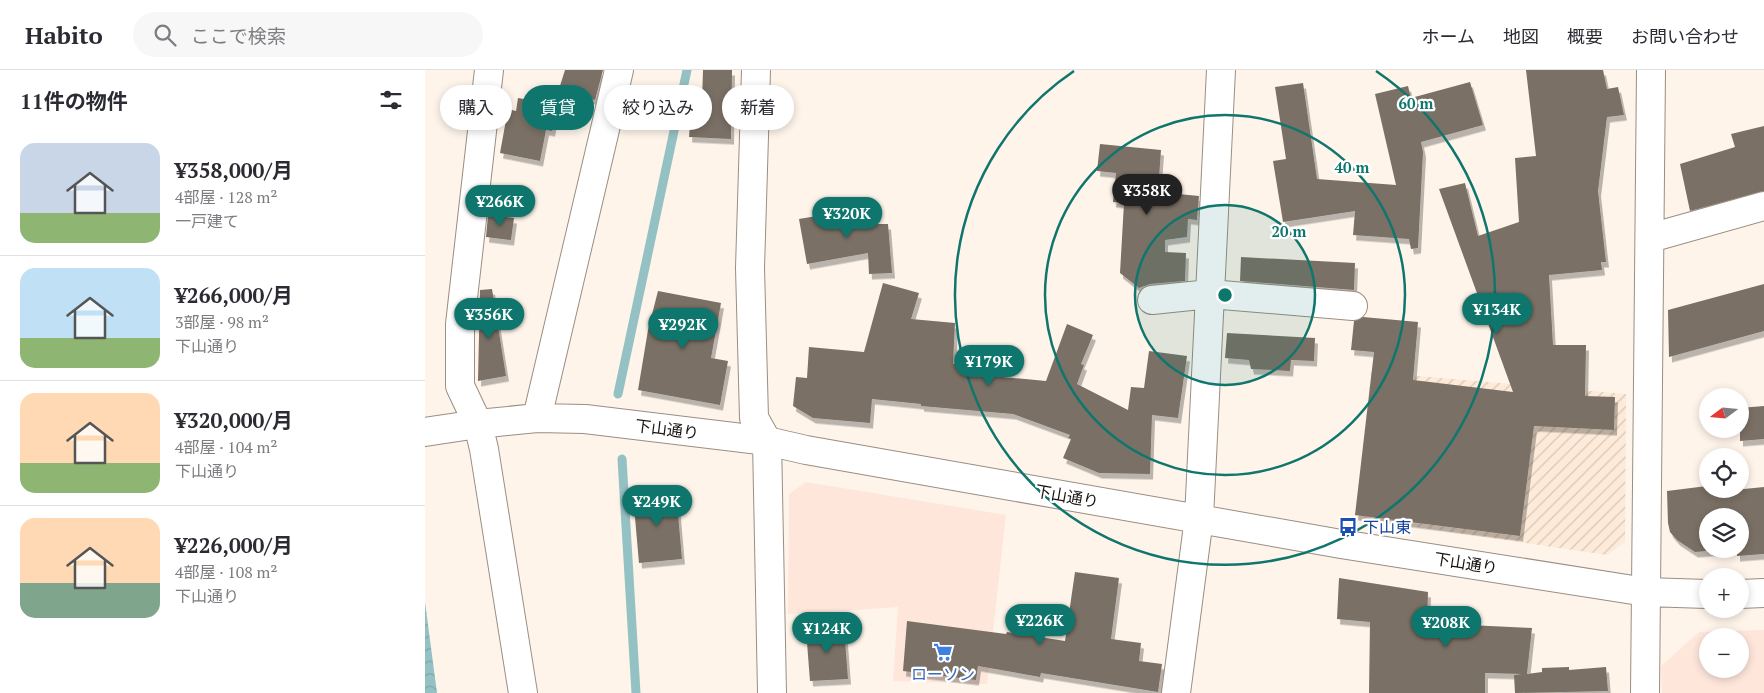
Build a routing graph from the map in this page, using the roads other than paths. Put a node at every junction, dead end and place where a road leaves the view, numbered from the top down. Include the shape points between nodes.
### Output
1 (489, 70) edge
2 (619, 70) edge
3 (756, 70) edge
4 (1221, 70) edge
5 (1651, 70) edge
6 (1764, 206) edge
7 (1650, 238) junction
8 (1210, 294) junction
9 (1152, 300) dead end
10 (1353, 306) dead end
11 (537, 418) junction
12 (469, 425) junction
13 (425, 432) edge
14 (767, 440) junction
15 (1199, 518) junction
16 (1646, 592) junction
17 (1764, 593) edge
18 (1699, 594) edge
19 (1749, 594) edge
20 (523, 693) edge
21 (772, 693) edge
22 (1176, 693) edge
23 (1645, 693) edge

1 - 12 street via 460,324 461,386
2 - 11 street
3 - 14 street via 750,268 754,418
4 - 8 street
5 - 7 street
6 - 7 street
7 - 16 street
8 - 9 street
8 - 10 street
8 - 15 street
11 - 12 street, 下山通り
11 - 14 street, 下山通り via 585,419
12 - 13 street, 下山通り
12 - 20 street via 483,449
14 - 15 street, 下山通り via 805,450
14 - 21 street
15 - 16 street, 下山通り
15 - 22 street
16 - 18 street, 下山通り
16 - 23 street
17 - 19 street

